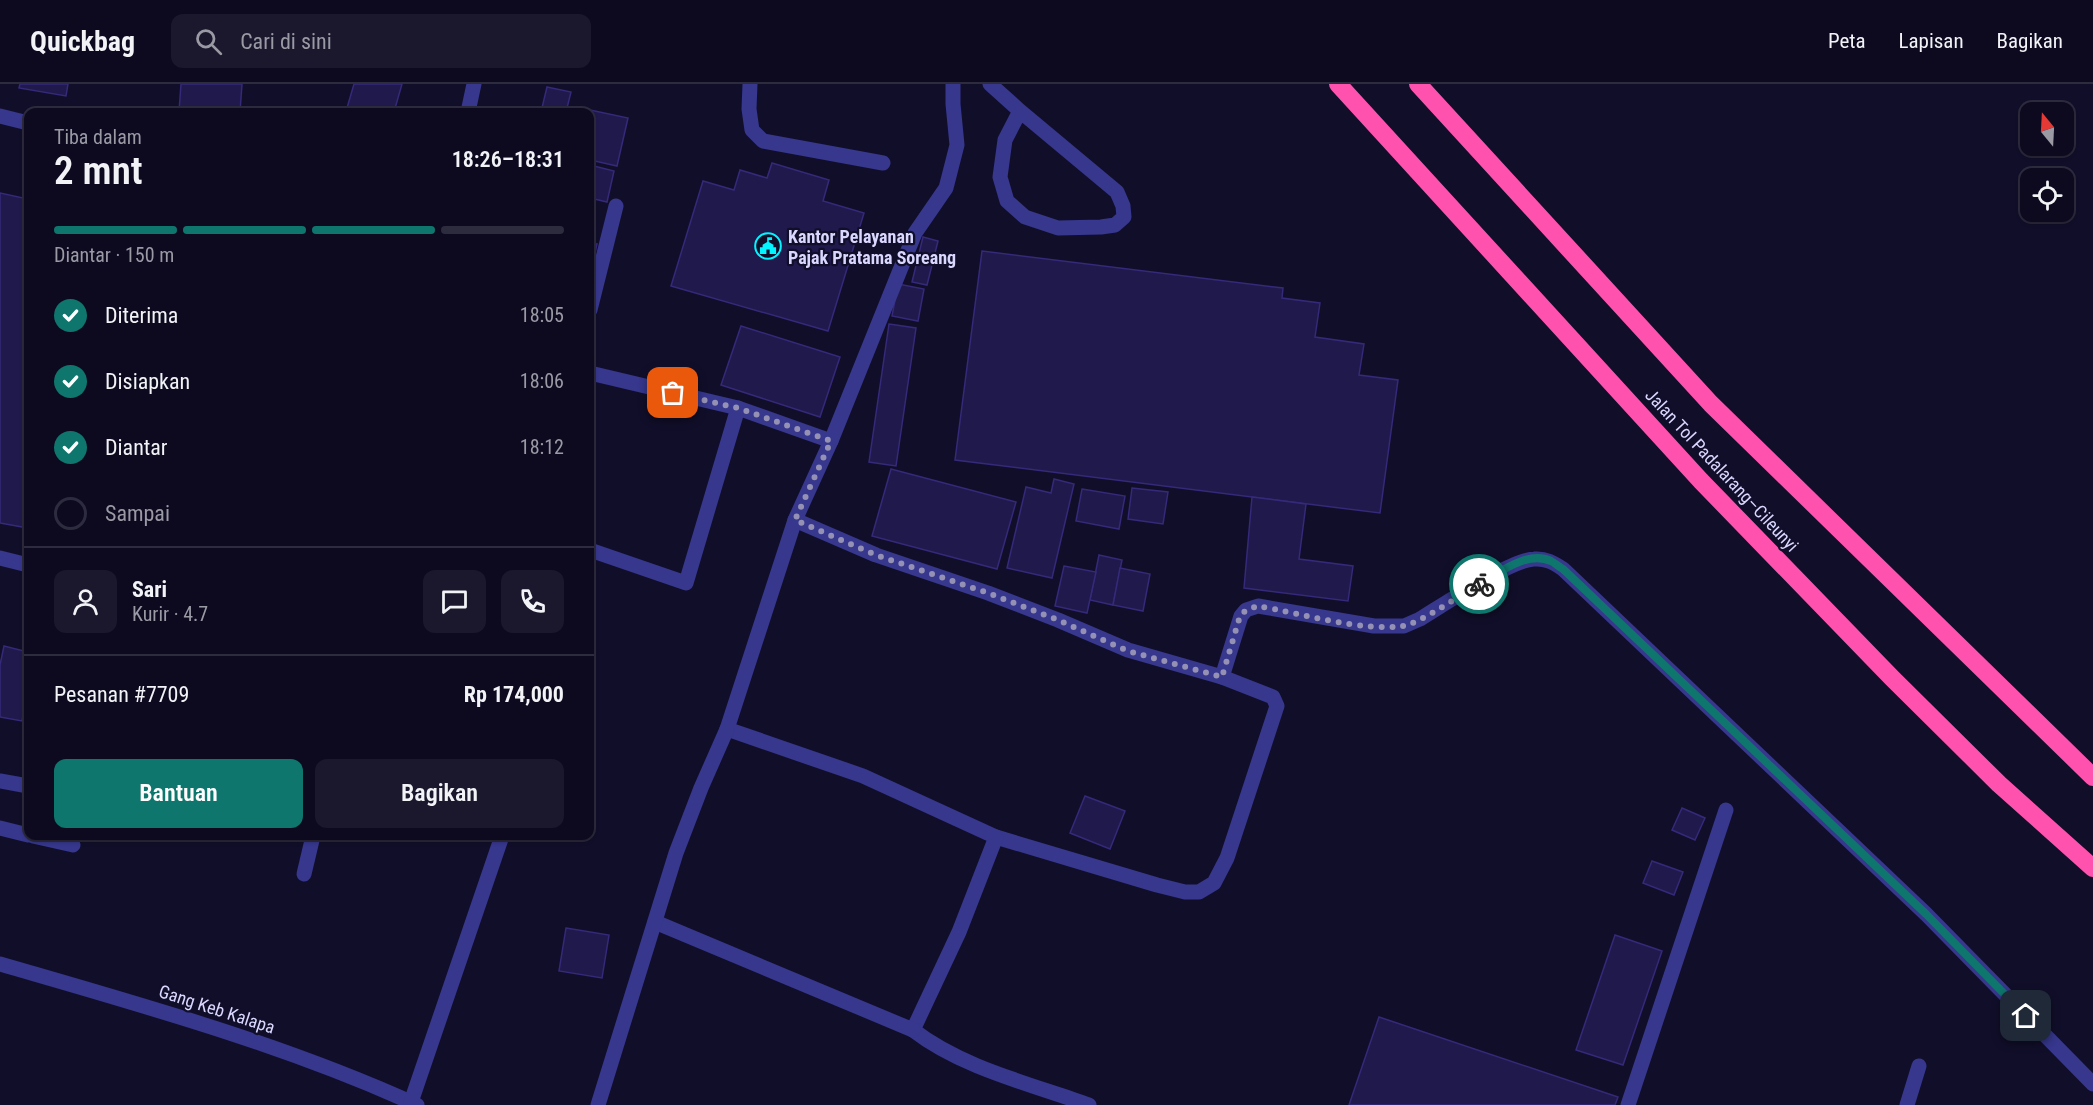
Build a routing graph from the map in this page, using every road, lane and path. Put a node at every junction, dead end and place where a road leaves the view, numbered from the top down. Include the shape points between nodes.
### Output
1 (474, 84) edge
2 (750, 84) edge
3 (953, 84) edge
4 (990, 84) edge
5 (1338, 84) edge
6 (1418, 84) edge
7 (469, 108) edge
8 (1020, 111) junction
9 (0, 116) edge
10 (24, 122) edge
11 (882, 164) dead end
12 (616, 206) dead end
13 (594, 294) edge
14 (594, 374) edge
15 (738, 408) junction
16 (831, 441) junction
17 (795, 520) junction
18 (594, 551) edge
19 (0, 558) edge
20 (24, 564) edge
21 (1222, 677) junction
22 (727, 729) junction
23 (2093, 777) edge
24 (0, 781) edge
25 (24, 785) edge
26 (1726, 810) dead end
27 (0, 828) edge
28 (24, 833) edge
29 (996, 837) junction
30 (53, 840) edge
31 (312, 840) edge
32 (501, 840) edge
33 (73, 844) dead end
34 (2093, 868) edge
35 (304, 874) dead end
36 (655, 922) junction
37 (0, 964) edge
38 (913, 1030) junction
39 (1919, 1066) dead end
40 (2093, 1083) edge
41 (414, 1103) edge
42 (598, 1105) edge
43 (1089, 1105) edge
44 (1628, 1105) edge
45 (1907, 1105) edge

1 - 7 street
2 - 11 street via 752,130 763,141
3 - 16 street via 957,145 946,188 915,233
4 - 8 street
5 - 34 highway, Jalan Tol Padalarang–Cileunyi via 1701,481 1982,767
6 - 23 highway, Jalan Tol Padalarang–Cileunyi via 1711,404
8 - 8 street via 1117,192 1124,217 1114,225 1058,228 1025,217 1007,201 1000,177 1005,140
9 - 10 street
12 - 13 street
14 - 15 street
15 - 16 street
15 - 18 street via 686,583
16 - 17 street
17 - 21 street via 876,555 1058,620 1128,651
17 - 22 street
19 - 20 street
21 - 29 street via 1274,697 1277,706 1227,858 1214,883 1199,892 1185,892
21 - 40 street via 1240,616 1251,607 1360,625 1404,626 1510,566 1532,558 1550,560 1926,914
22 - 29 street via 862,776
22 - 36 street via 676,853
24 - 25 street
26 - 44 street
27 - 28 street
29 - 38 street via 959,932
30 - 33 street
31 - 35 street
32 - 41 street
36 - 38 street
36 - 42 street
37 - 41 street, Gang Keb Kalapa via 204,1023
38 - 43 street via 932,1045 962,1059
39 - 45 street

